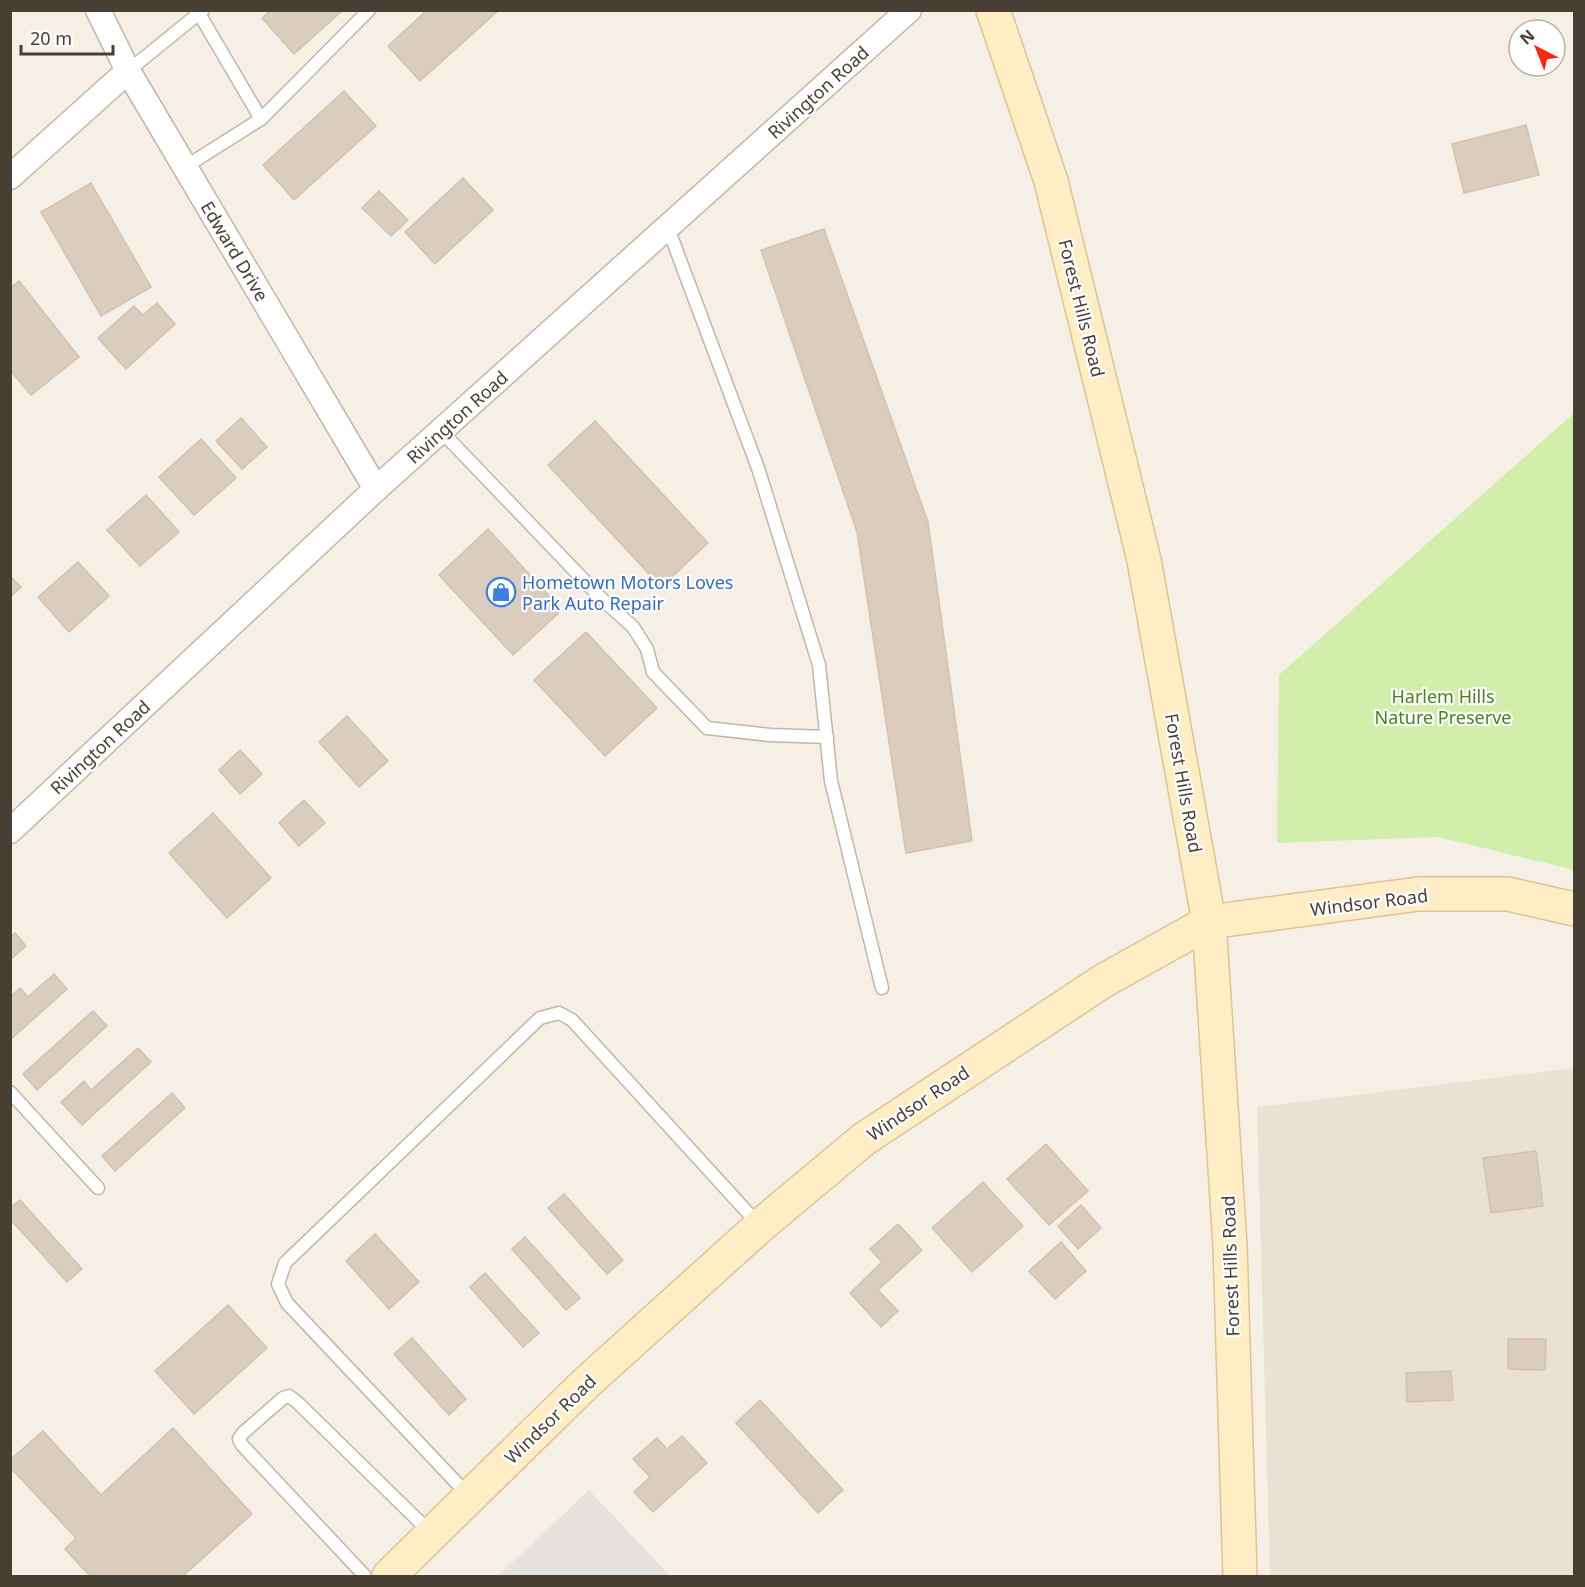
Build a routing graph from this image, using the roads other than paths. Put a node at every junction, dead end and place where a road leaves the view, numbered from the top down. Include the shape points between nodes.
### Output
1 (98, 10) edge
2 (369, 10) edge
3 (909, 10) edge
4 (993, 10) edge
5 (200, 12) edge
6 (128, 71) junction
7 (261, 119) junction
8 (185, 167) junction
9 (10, 177) edge
10 (668, 228) junction
11 (441, 431) junction
12 (376, 489) junction
13 (827, 737) junction
14 (10, 831) edge
15 (1575, 909) edge
16 (1209, 922) junction
17 (882, 988) dead end
18 (10, 1092) edge
19 (99, 1188) dead end
20 (760, 1226) junction
21 (469, 1496) junction
22 (431, 1533) junction
23 (365, 1576) edge
24 (388, 1576) edge
25 (1240, 1576) edge

1 - 6 street, Edward Drive
2 - 7 lane
3 - 10 street, Rivington Road
4 - 16 street, Forest Hills Road via 1051,181 1144,560
5 - 6 lane
5 - 7 lane
6 - 8 street, Edward Drive
6 - 9 street
7 - 8 lane
8 - 12 street, Edward Drive
10 - 11 street, Rivington Road
10 - 13 lane via 762,478 819,665
11 - 12 street, Rivington Road
11 - 13 lane via 633,627 647,649 653,672 706,728
12 - 14 street, Rivington Road
13 - 17 lane via 831,781
15 - 16 street, Windsor Road via 1508,894 1418,894
16 - 20 street, Windsor Road via 1103,981 914,1104 864,1139
16 - 25 street, Forest Hills Road via 1230,1245
18 - 19 lane
20 - 21 street, Windsor Road via 585,1384
20 - 21 lane via 572,1020 559,1013 540,1018 285,1263 278,1284 287,1303
21 - 22 street, Windsor Road
22 - 23 lane via 297,1402 289,1396 283,1398 239,1439
22 - 24 street, Windsor Road

